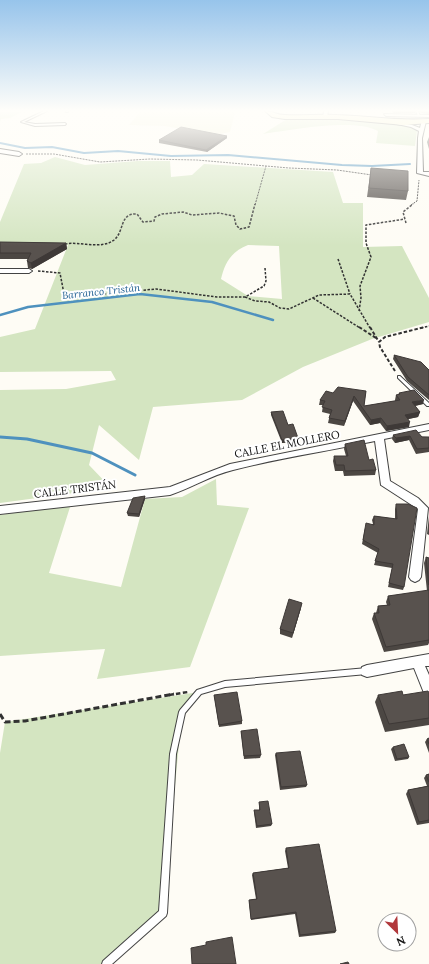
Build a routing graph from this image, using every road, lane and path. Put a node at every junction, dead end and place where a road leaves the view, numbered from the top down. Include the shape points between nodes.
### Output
1 (65, 156) edge
2 (422, 156) edge
3 (266, 166) junction
4 (420, 173) junction
5 (429, 174) edge
6 (373, 175) edge
7 (405, 219) junction
8 (406, 223) dead end
9 (63, 245) edge
10 (338, 259) dead end
11 (265, 268) dead end
12 (0, 271) edge
13 (29, 271) joint
14 (350, 294) junction
15 (245, 297) junction
16 (313, 298) junction
17 (359, 312) junction
18 (429, 326) edge
19 (377, 338) junction
20 (379, 342) junction
21 (399, 377) joint
22 (429, 406) edge
23 (429, 427) edge
24 (379, 438) junction
25 (153, 493) joint
26 (0, 510) edge
27 (426, 514) edge
28 (415, 577) dead end
29 (423, 661) edge
30 (366, 671) joint
31 (429, 689) edge
32 (199, 692) junction
33 (0, 714) edge
34 (106, 964) edge

1 - 3 path via 100,162 197,160
2 - 4 street
3 - 6 path
3 - 9 path via 249,227 246,229 240,229 234,216 227,214 192,215 172,212 155,217 154,221 143,222 133,213 123,220 121,233 113,241 94,245
4 - 5 street
4 - 7 path via 417,201 403,212
7 - 8 path
7 - 17 path via 366,225 366,243 371,257 360,286
10 - 14 path
11 - 15 path via 264,286
12 - 13 street
13 - 15 path via 60,273 64,294 70,297 156,289 217,297
14 - 16 path via 319,295
14 - 17 path
15 - 16 path via 289,309
16 - 19 path
17 - 19 path
18 - 20 path via 385,337
19 - 20 path
20 - 21 path
21 - 22 lane
23 - 24 street, CALLE EL MOLLERO
24 - 25 street, CALLE EL MOLLERO via 230,468 200,478 179,489
24 - 27 street via 385,482 417,502
25 - 26 street, CALLE TRISTÁN
27 - 28 street
29 - 30 street
29 - 31 street
30 - 32 lane via 225,684
32 - 33 path via 178,692 25,721 5,722
32 - 34 lane via 182,712 173,754 163,913

